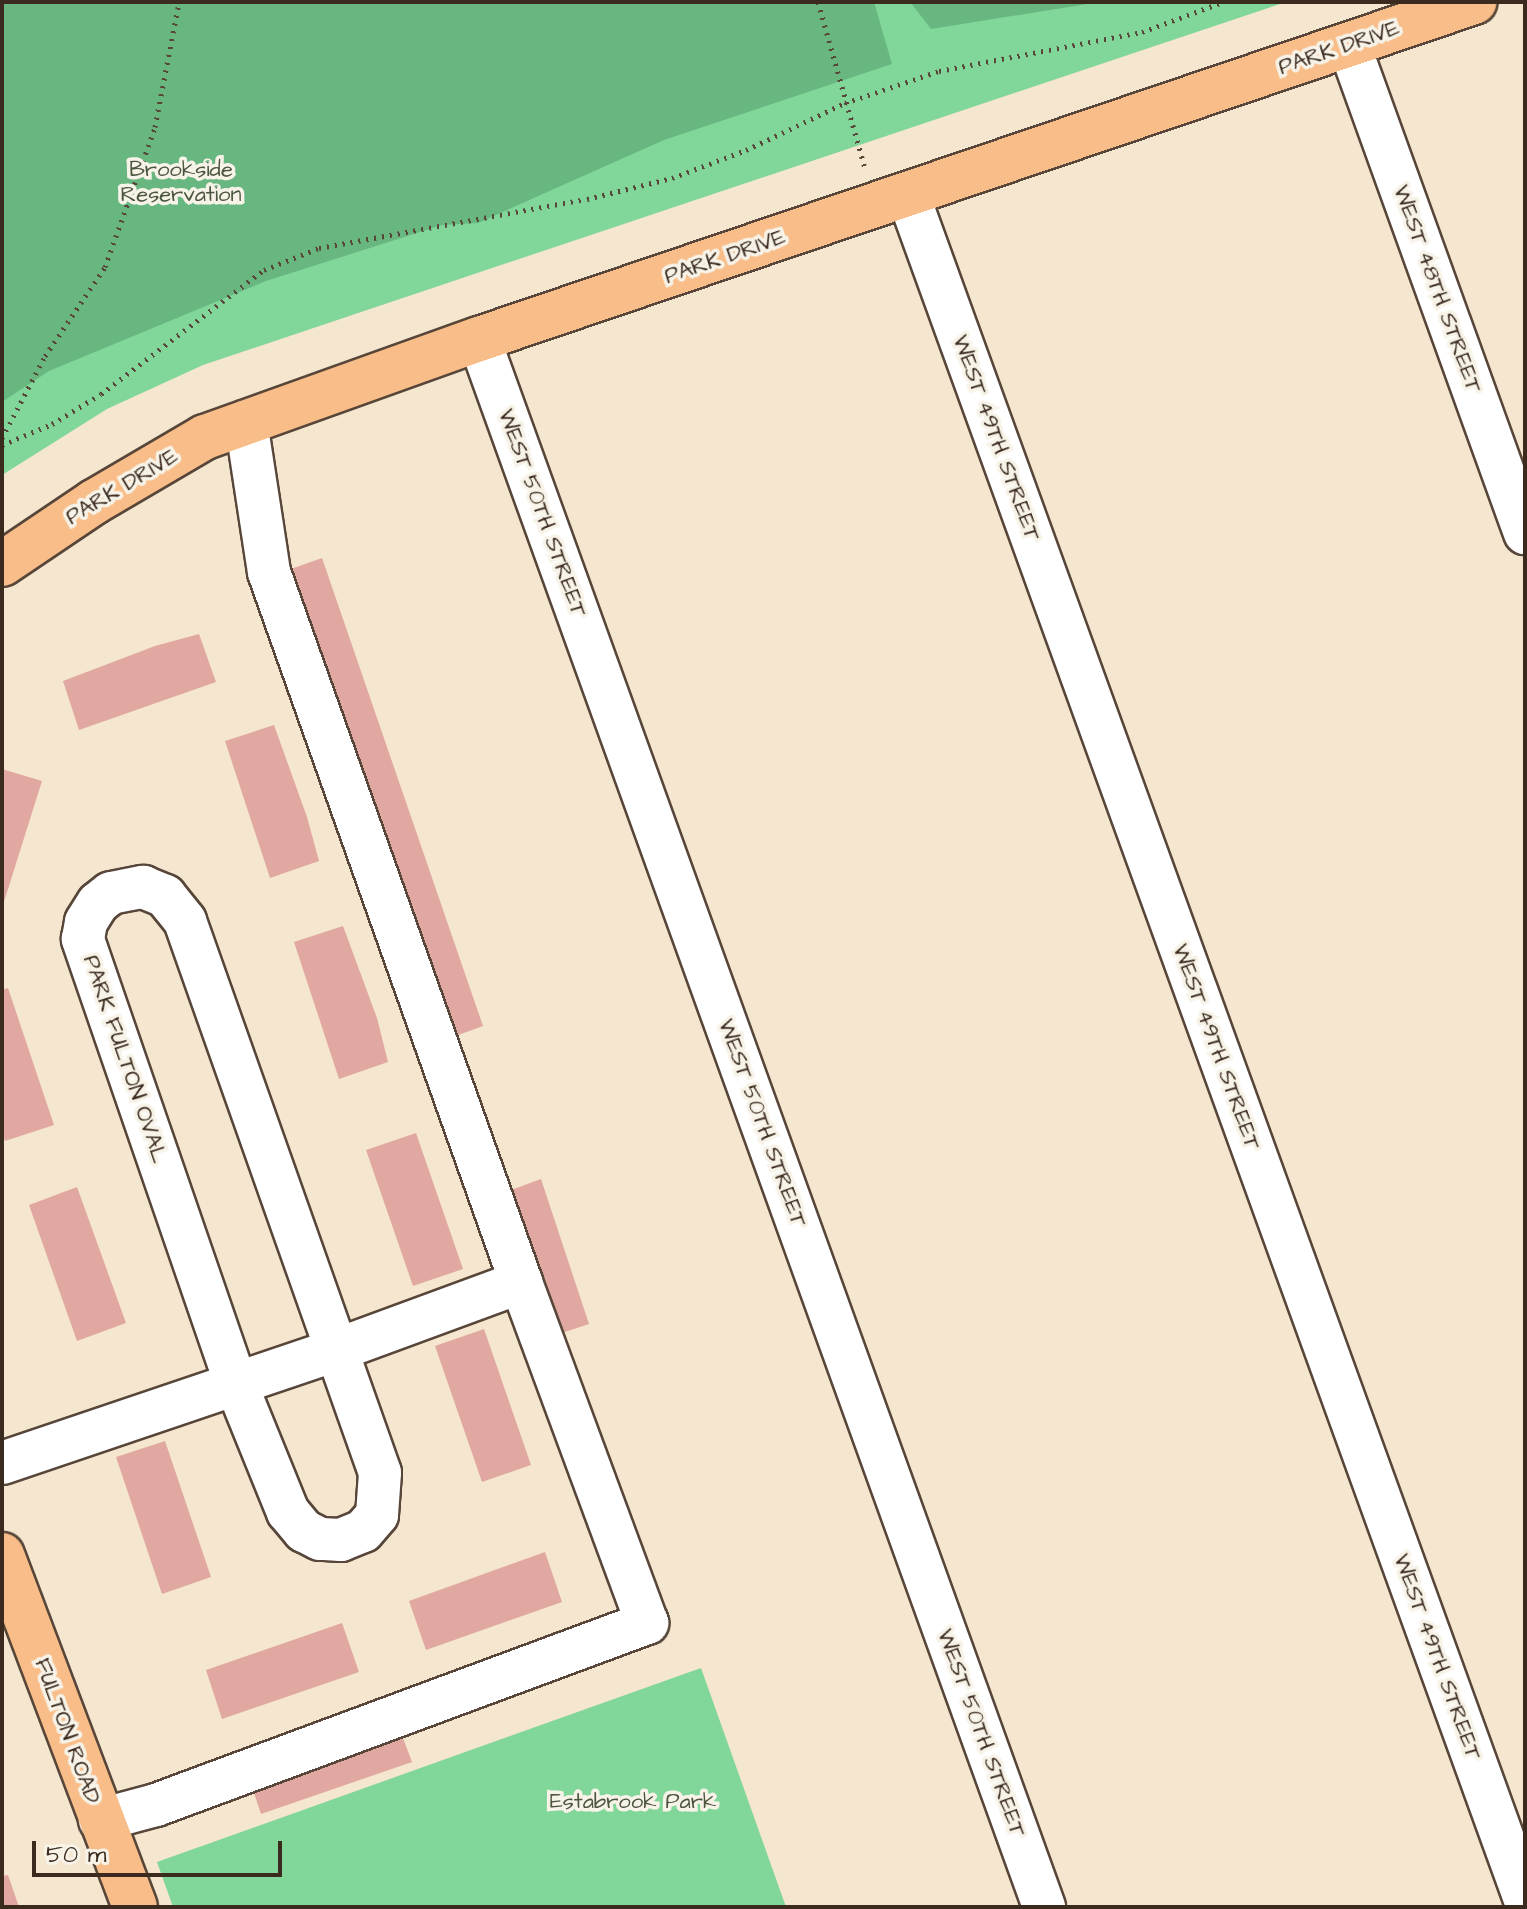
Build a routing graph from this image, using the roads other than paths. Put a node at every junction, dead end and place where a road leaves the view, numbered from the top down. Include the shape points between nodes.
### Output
1 (1474, 2) edge
2 (1349, 45) junction
3 (908, 195) junction
4 (479, 339) junction
5 (246, 422) junction
6 (1525, 533) edge
7 (2, 564) edge
8 (521, 1282) junction
9 (339, 1349) junction
10 (236, 1384) junction
11 (2, 1463) edge
12 (2, 1555) edge
13 (100, 1820) junction
14 (1525, 1899) edge
15 (135, 1907) edge
16 (1044, 1907) edge

1 - 2 main road, PARK DRIVE
2 - 3 main road, PARK DRIVE
2 - 6 street, WEST 48TH STREET
3 - 4 main road, PARK DRIVE
3 - 14 street, WEST 49TH STREET
4 - 5 main road, PARK DRIVE
4 - 16 street, WEST 50TH STREET
5 - 7 main road, PARK DRIVE via 192,444
5 - 8 street via 269,572
8 - 9 street
8 - 13 street via 647,1623 156,1805
9 - 10 street
9 - 10 street, PARK FULTON OVAL via 380,1473 377,1515 363,1531 341,1540 304,1531 288,1512
9 - 10 street, PARK FULTON OVAL via 185,921 165,896 143,887 111,893 86,922 83,939
10 - 11 street
12 - 13 main road, FULTON ROAD
13 - 15 main road, FULTON ROAD

